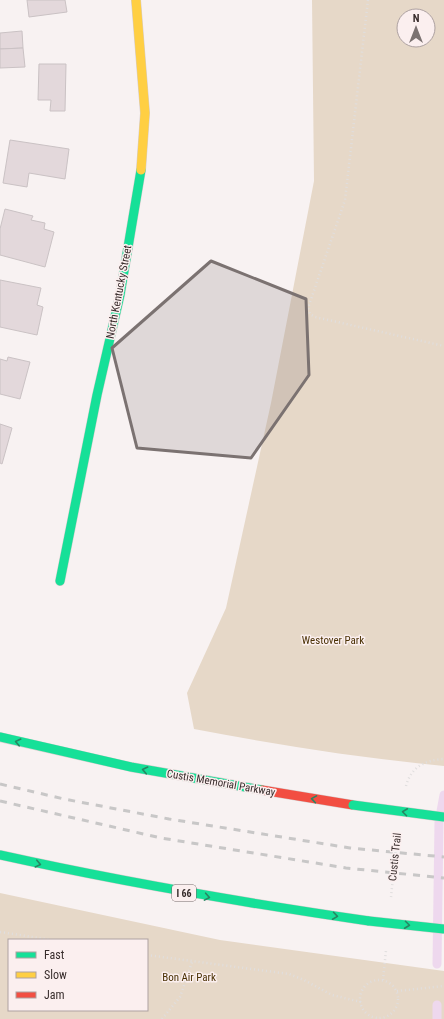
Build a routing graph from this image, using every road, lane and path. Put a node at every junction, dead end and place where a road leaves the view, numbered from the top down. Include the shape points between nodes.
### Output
1 (136, 0) edge
2 (368, 0) edge
3 (444, 346) edge
4 (60, 581) dead end
5 (0, 737) edge
6 (444, 759) edge
7 (404, 791) dead end
8 (444, 817) edge
9 (397, 834) dead end
10 (0, 855) edge
11 (390, 902) dead end
12 (444, 929) edge
13 (0, 932) edge
14 (46, 939) edge
15 (386, 948) dead end
16 (148, 955) edge
17 (192, 962) junction
18 (383, 980) junction
19 (444, 986) edge
20 (397, 991) junction
21 (361, 1002) junction
22 (377, 1018) edge
23 (162, 1019) edge

1 - 4 main road, North Kentucky Street via 145,113 141,176 120,295
2 - 3 path via 345,200 308,308 310,314 315,317
8 -> 5 main road, Custis Memorial Parkway, bridge via 180,777
6 - 7 path via 431,760 414,769
9 - 11 path, Custis Trail
10 -> 12 main road, I 66, bridge via 209,898
13 - 14 path
15 - 18 path
16 - 17 path
17 - 21 path via 288,974 332,995
17 - 23 path via 180,997
18 - 20 path via 394,986
18 - 21 path via 366,985 362,990
19 - 20 path
20 - 22 path via 398,1002 393,1012 383,1018
21 - 22 path via 366,1012

